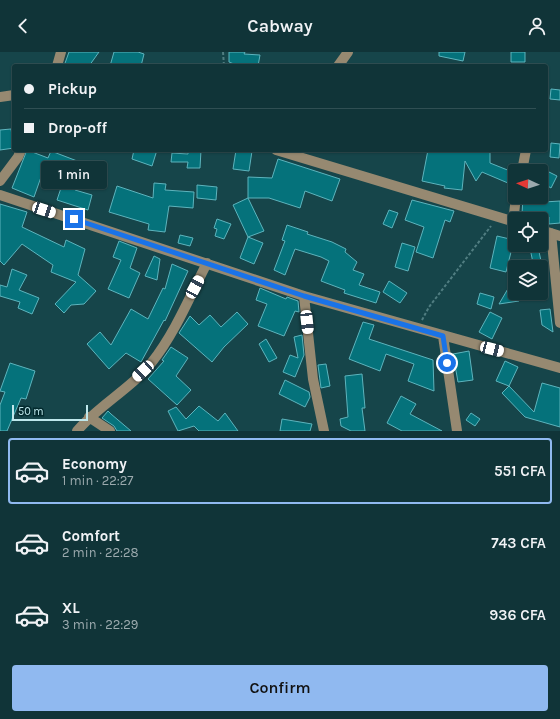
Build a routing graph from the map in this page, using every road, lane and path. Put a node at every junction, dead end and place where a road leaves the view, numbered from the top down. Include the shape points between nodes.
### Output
1 (61, 52) edge
2 (223, 52) edge
3 (348, 52) edge
4 (58, 64) edge
5 (224, 64) edge
6 (339, 64) edge
7 (12, 95) edge
8 (0, 97) edge
9 (20, 152) edge
10 (283, 152) edge
11 (526, 152) edge
12 (523, 164) edge
13 (0, 181) edge
14 (0, 195) edge
15 (497, 217) junction
16 (508, 220) edge
17 (556, 235) edge
18 (208, 263) junction
19 (304, 296) junction
20 (560, 323) edge
21 (417, 328) junction
22 (443, 336) junction
23 (560, 368) edge
24 (89, 417) junction
25 (77, 431) edge
26 (110, 431) edge
27 (324, 431) edge
28 (457, 431) edge

1 - 4 street
2 - 5 path
3 - 6 street
7 - 8 street
9 - 13 street
10 - 15 street
11 - 12 street
14 - 18 street
15 - 16 street
15 - 21 path via 429,307
17 - 20 street
18 - 19 street
18 - 24 street via 152,363
19 - 21 street
19 - 27 street via 313,379
21 - 22 street
22 - 23 street
22 - 28 street
24 - 25 street
24 - 26 street

